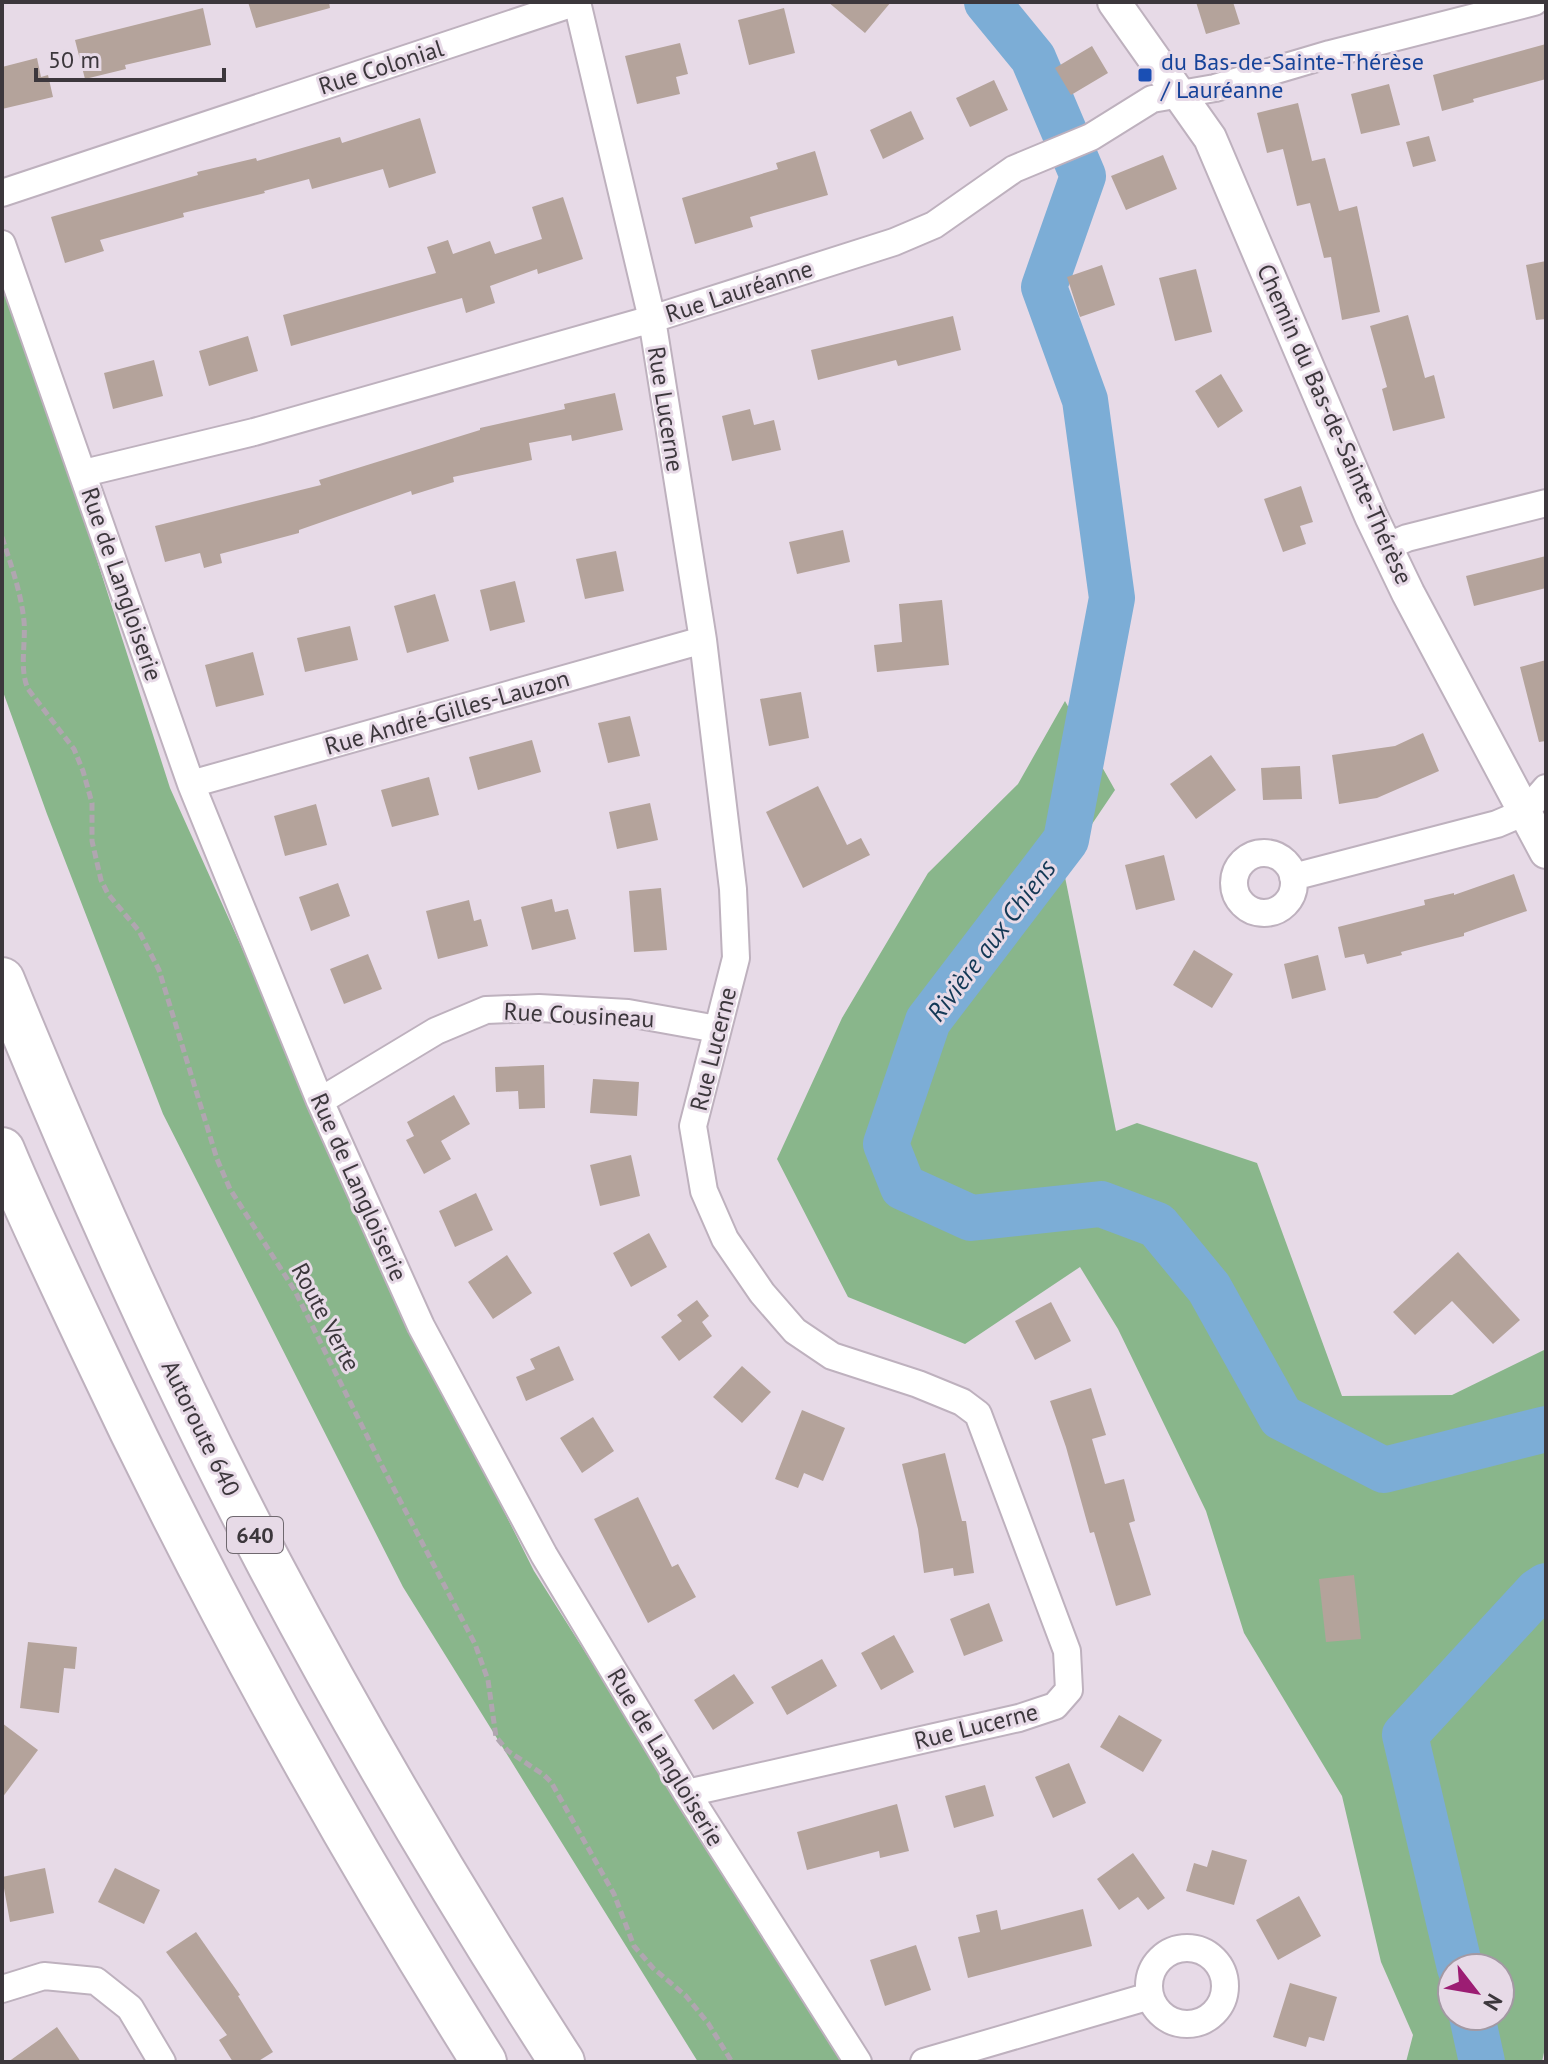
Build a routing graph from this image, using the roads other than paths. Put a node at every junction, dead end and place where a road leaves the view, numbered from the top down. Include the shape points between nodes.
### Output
1 (577, 2) edge
2 (1114, 2) edge
3 (1534, 2) edge
4 (1180, 95) junction
5 (2, 193) edge
6 (2, 244) edge
7 (652, 319) junction
8 (84, 473) junction
9 (1546, 503) edge
10 (1386, 547) junction
11 (703, 640) junction
12 (191, 784) junction
13 (1546, 788) edge
14 (1535, 813) edge
15 (1546, 852) edge
16 (1293, 877) dead end
17 (2, 980) edge
18 (717, 1029) junction
19 (320, 1101) junction
20 (2, 1150) edge
21 (687, 1793) junction
22 (2, 1989) edge
23 (1150, 1996) dead end
24 (162, 2062) edge
25 (484, 2062) edge
26 (562, 2062) edge
27 (858, 2062) edge
28 (924, 2062) edge

1 - 5 street, Rue Colonial
1 - 7 street, Rue Lucerne
2 - 4 street, Chemin du Bas-de-Sainte-Thérèse
3 - 4 street, Rue Lauréanne
4 - 7 street, Rue Lauréanne via 1152,99 1091,137 1014,169 914,235
4 - 10 street, Chemin du Bas-de-Sainte-Thérèse via 1221,162
6 - 8 street, Rue de Langloiserie
7 - 8 street, Rue Lauréanne via 254,432
7 - 11 street, Rue Lucerne
8 - 12 street, Rue de Langloiserie
9 - 10 street
10 - 14 street, Chemin du Bas-de-Sainte-Thérèse
11 - 12 street, Rue André-Gilles-Lauzon
11 - 18 street, Rue Lucerne via 733,889 736,958
12 - 19 street, Rue de Langloiserie
13 - 14 street
14 - 15 street, Chemin du Bas-de-Sainte-Thérèse
14 - 16 street
17 - 26 highway, Autoroute 640 / 640 via 143,1306 269,1563 355,1721
18 - 19 street, Rue Cousineau via 628,1013 486,1010 436,1031
18 - 21 street, Rue Lucerne via 693,1126 704,1191 725,1239 795,1331 832,1356 918,1384 978,1414 1067,1651 1069,1690 1055,1706 1019,1718
19 - 21 street, Rue de Langloiserie via 428,1339 544,1555
20 - 25 highway, 640 via 217,1601 363,1864
21 - 27 street, Rue de Langloiserie
22 - 24 street via 44,1976 96,1981 130,2008
23 - 28 street

